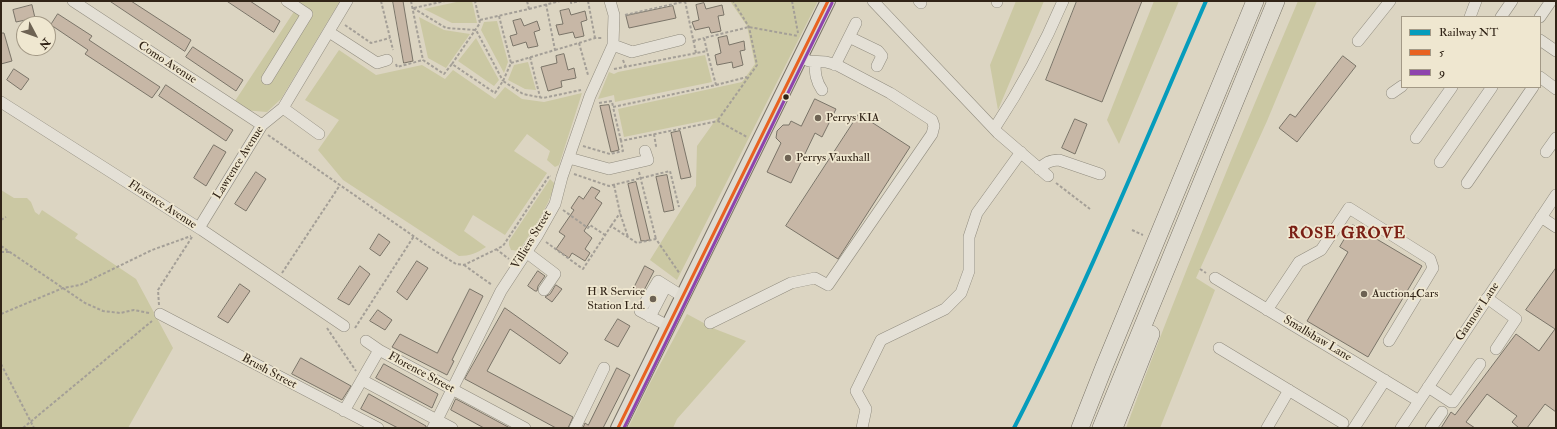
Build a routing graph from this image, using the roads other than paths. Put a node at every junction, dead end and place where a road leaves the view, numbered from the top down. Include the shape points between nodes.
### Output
1 (73, 1) edge
2 (288, 1) edge
3 (348, 1) edge
4 (610, 1) edge
5 (828, 1) edge
6 (873, 1) edge
7 (1063, 1) edge
8 (1255, 1) edge
9 (1276, 1) edge
10 (1287, 1) edge
11 (1390, 1) edge
12 (1476, 1) edge
13 (1512, 1) edge
14 (1551, 1) edge
15 (1470, 16) edge
16 (1502, 16) edge
17 (1541, 16) edge
18 (856, 23) dead end
19 (329, 32) junction
20 (849, 37) junction
21 (680, 40) dead end
22 (613, 41) junction
23 (1358, 41) dead end
24 (1541, 41) edge
25 (1556, 51) edge
26 (800, 57) junction
27 (392, 58) road end
28 (815, 62) junction
29 (834, 65) junction
30 (877, 66) dead end
31 (1541, 78) edge
32 (267, 79) dead end
33 (1401, 87) edge
34 (1451, 88) edge
35 (1491, 88) edge
36 (1532, 88) edge
37 (1556, 89) edge
38 (822, 90) dead end
39 (1392, 93) dead end
40 (1, 102) edge
41 (283, 108) junction
42 (260, 127) junction
43 (994, 128) junction
44 (319, 134) dead end
45 (1416, 138) dead end
46 (1556, 138) edge
47 (645, 151) dead end
48 (1021, 152) junction
49 (1546, 152) dead end
50 (569, 158) junction
51 (1189, 162) junction
52 (1440, 162) dead end
53 (1100, 174) dead end
54 (1467, 183) dead end
55 (1556, 195) edge
56 (1541, 217) junction
57 (1556, 227) edge
58 (199, 228) junction
59 (526, 252) junction
60 (1215, 278) dead end
61 (544, 290) dead end
62 (682, 296) junction
63 (1487, 298) junction
64 (1268, 310) junction
65 (160, 314) road end
66 (710, 323) dead end
67 (668, 326) junction
68 (348, 329) road end
69 (366, 341) dead end
70 (1389, 341) dead end
71 (1219, 348) dead end
72 (1496, 349) dead end
73 (379, 350) junction
74 (1480, 364) dead end
75 (604, 368) dead end
76 (362, 380) junction
77 (1385, 380) junction
78 (1428, 387) junction
79 (453, 390) junction
80 (1289, 390) junction
81 (1419, 401) junction
82 (344, 412) junction
83 (1442, 412) dead end
84 (1343, 423) dead end
85 (435, 424) edge
86 (378, 428) edge
87 (452, 428) edge
88 (525, 428) edge
89 (575, 428) edge
90 (618, 428) edge
91 (862, 428) edge
92 (1068, 428) edge
93 (1080, 428) edge
94 (1101, 428) edge
95 (1114, 428) edge
96 (1267, 428) edge
97 (1354, 428) edge
98 (1401, 428) edge
99 (1431, 428) edge

1 - 42 street, Como Avenue
2 - 32 street via 307,14
3 - 19 street, Lawrence Avenue
4 - 22 street, Villiers Street via 614,17
5 - 26 main road via 804,38
6 - 43 street
7 - 43 street via 1052,29 1019,91
8 - 51 highway
9 - 94 highway
10 - 95 highway
11 - 23 street
12 - 15 street
13 - 16 street
14 - 17 street
18 - 20 street
19 - 27 street via 377,63
19 - 41 street, Lawrence Avenue
20 - 29 street
20 - 30 street via 878,51 882,56
21 - 22 street via 632,52
22 - 50 street, Villiers Street via 590,88 587,106
24 - 25 street
26 - 28 street
26 - 62 main road
28 - 29 street
28 - 38 street via 816,79
29 - 66 street via 890,93 927,116 934,126 932,134 828,285 815,278 791,283
31 - 37 street
33 - 39 street
34 - 45 street
35 - 52 street
36 - 54 street
40 - 58 street, Florence Avenue
41 - 42 street, Lawrence Avenue
41 - 44 street
42 - 58 street, Lawrence Avenue
43 - 48 street
46 - 49 street
47 - 50 street via 648,160 609,169
48 - 53 street via 1044,172 1044,164 1059,160
48 - 91 street via 977,213 969,237 969,271 961,293 945,309 881,340 856,391 866,409
50 - 59 street, Villiers Street via 554,204
51 - 92 highway via 1139,259
51 - 93 highway
55 - 56 street, Gannow Lane
56 - 57 street
56 - 63 street, Gannow Lane
58 - 68 street, Florence Avenue via 277,281 322,317
59 - 61 street via 554,274
59 - 79 street, Villiers Street via 501,291
60 - 64 street, Smallshaw Lane
62 - 67 main road
62 - 67 street via 664,284 647,315
63 - 72 street via 1516,319
63 - 78 street, Gannow Lane
64 - 70 street via 1299,262 1321,250 1349,208 1430,260 1433,268
64 - 77 street, Smallshaw Lane
65 - 82 street, Brush Street
67 - 90 main road
69 - 73 street, Florence Street
71 - 80 street
73 - 76 street
73 - 79 street, Florence Street
74 - 78 street via 1453,402
75 - 89 street
76 - 82 street
76 - 85 street
77 - 81 street, Smallshaw Lane
77 - 97 street
78 - 81 street, Gannow Lane
79 - 85 street, Villiers Street
79 - 88 street, Florence Street
80 - 84 street
80 - 96 street
81 - 98 street, Gannow Lane
82 - 86 street, Brush Street
83 - 99 street
85 - 87 street

